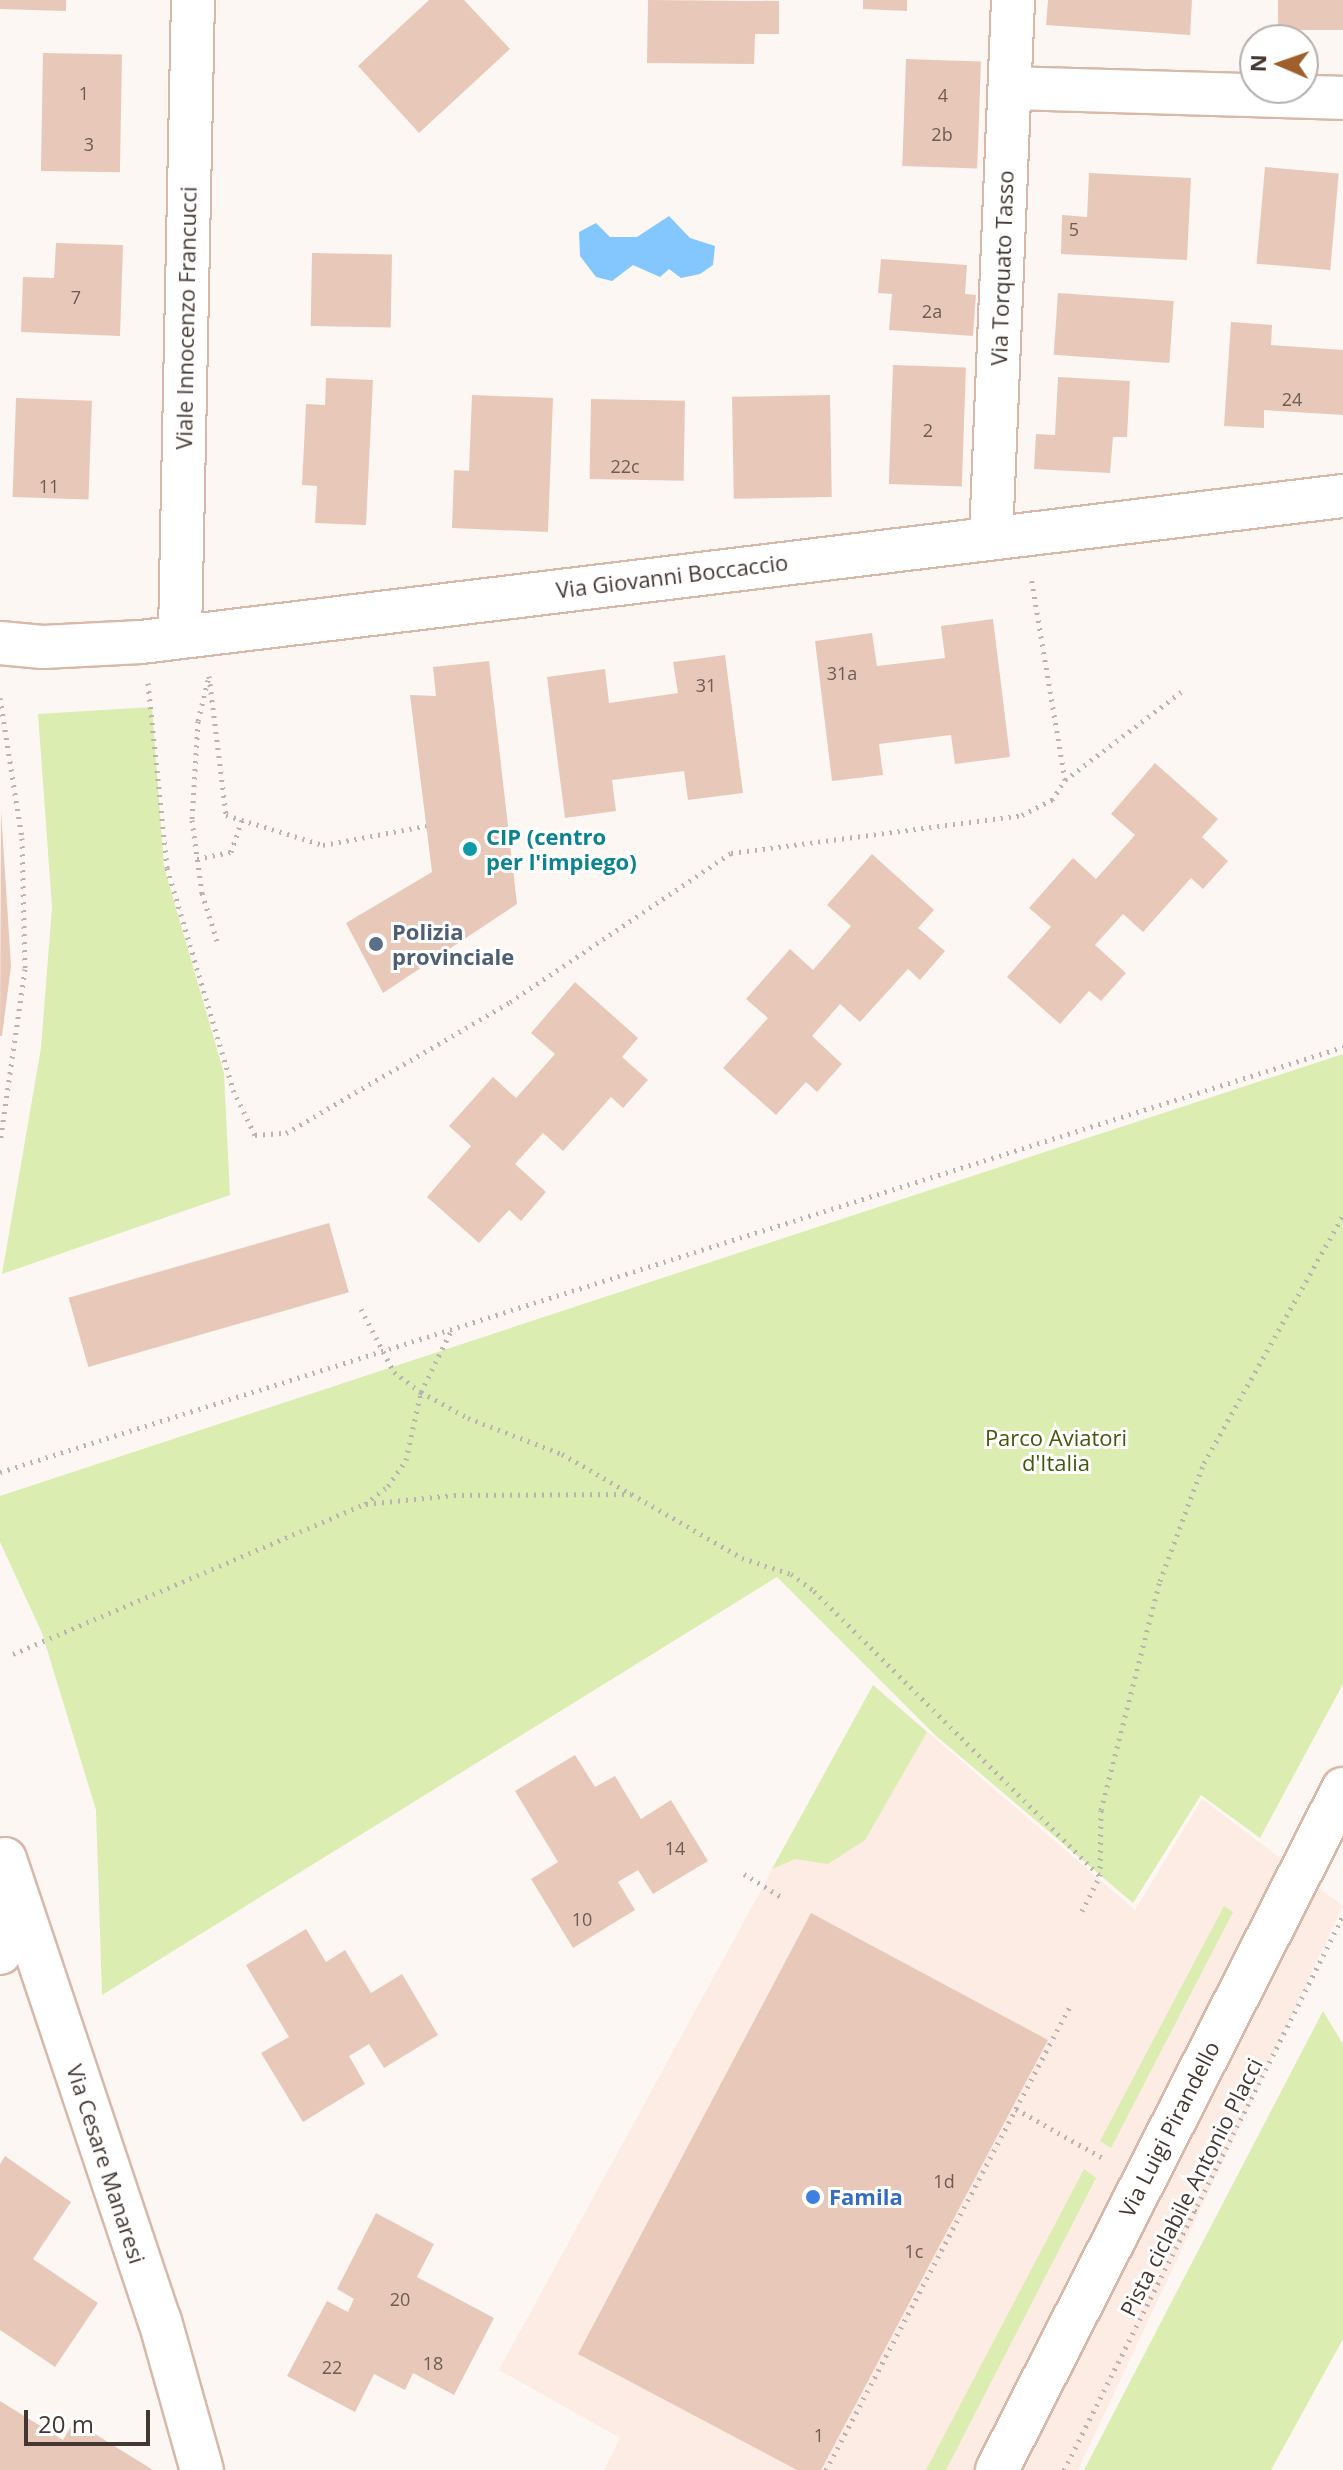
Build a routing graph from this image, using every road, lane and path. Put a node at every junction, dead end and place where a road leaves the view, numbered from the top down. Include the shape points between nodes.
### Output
1 (193, 0) edge
2 (1013, 0) edge
3 (1010, 88) junction
4 (1343, 98) edge
5 (1343, 496) edge
6 (991, 537) junction
7 (1029, 563) dead end
8 (180, 635) junction
9 (0, 643) edge
10 (147, 672) dead end
11 (1181, 692) dead end
12 (0, 698) edge
13 (1065, 780) junction
14 (242, 820) junction
15 (426, 826) dead end
16 (197, 859) junction
17 (217, 941) dead end
18 (1343, 1047) edge
19 (0, 1142) edge
20 (1343, 1215) edge
21 (361, 1309) dead end
22 (453, 1329) junction
23 (380, 1351) junction
24 (421, 1392) junction
25 (0, 1472) edge
26 (633, 1494) junction
27 (365, 1504) junction
28 (13, 1654) dead end
29 (1343, 1789) edge
30 (2, 1850) edge
31 (744, 1874) dead end
32 (1100, 1876) junction
33 (783, 1898) dead end
34 (1082, 1911) dead end
35 (1343, 1916) edge
36 (0, 1953) edge
37 (1070, 2006) dead end
38 (202, 2470) edge
39 (826, 2470) edge
40 (997, 2470) edge
41 (1064, 2470) edge

1 - 8 street, Viale Innocenzo Francucci
2 - 3 street, Via Torquato Tasso
3 - 4 street
3 - 6 street, Via Torquato Tasso
5 - 6 street, Via Giovanni Boccaccio
6 - 8 street, Via Giovanni Boccaccio
7 - 13 path
8 - 9 street, Via Giovanni Boccaccio via 43,647
10 - 13 path via 167,868 233,1090 255,1135 286,1133 510,1002 731,853 1022,815 1052,800
11 - 13 path
12 - 19 path via 22,838 25,969
14 - 15 path via 323,845
14 - 16 path via 231,852
14 - 16 path via 226,815 209,675 198,721 192,820
16 - 17 path
18 - 22 path
20 - 32 path via 1204,1463 1160,1581 1101,1810
21 - 23 path
22 - 23 path
22 - 24 path
23 - 24 path via 394,1372
23 - 25 path
24 - 26 path via 468,1418 562,1454
24 - 27 path via 406,1460 388,1486
26 - 27 path via 454,1495
26 - 32 path via 742,1558 791,1574 814,1591
27 - 28 path
29 - 40 street, Via Luigi Pirandello
30 - 36 street
30 - 38 street, Via Cesare Manaresi via 160,2321
31 - 33 path
32 - 34 path
35 - 41 path, Pista ciclabile Antonio Placci
37 - 39 path

